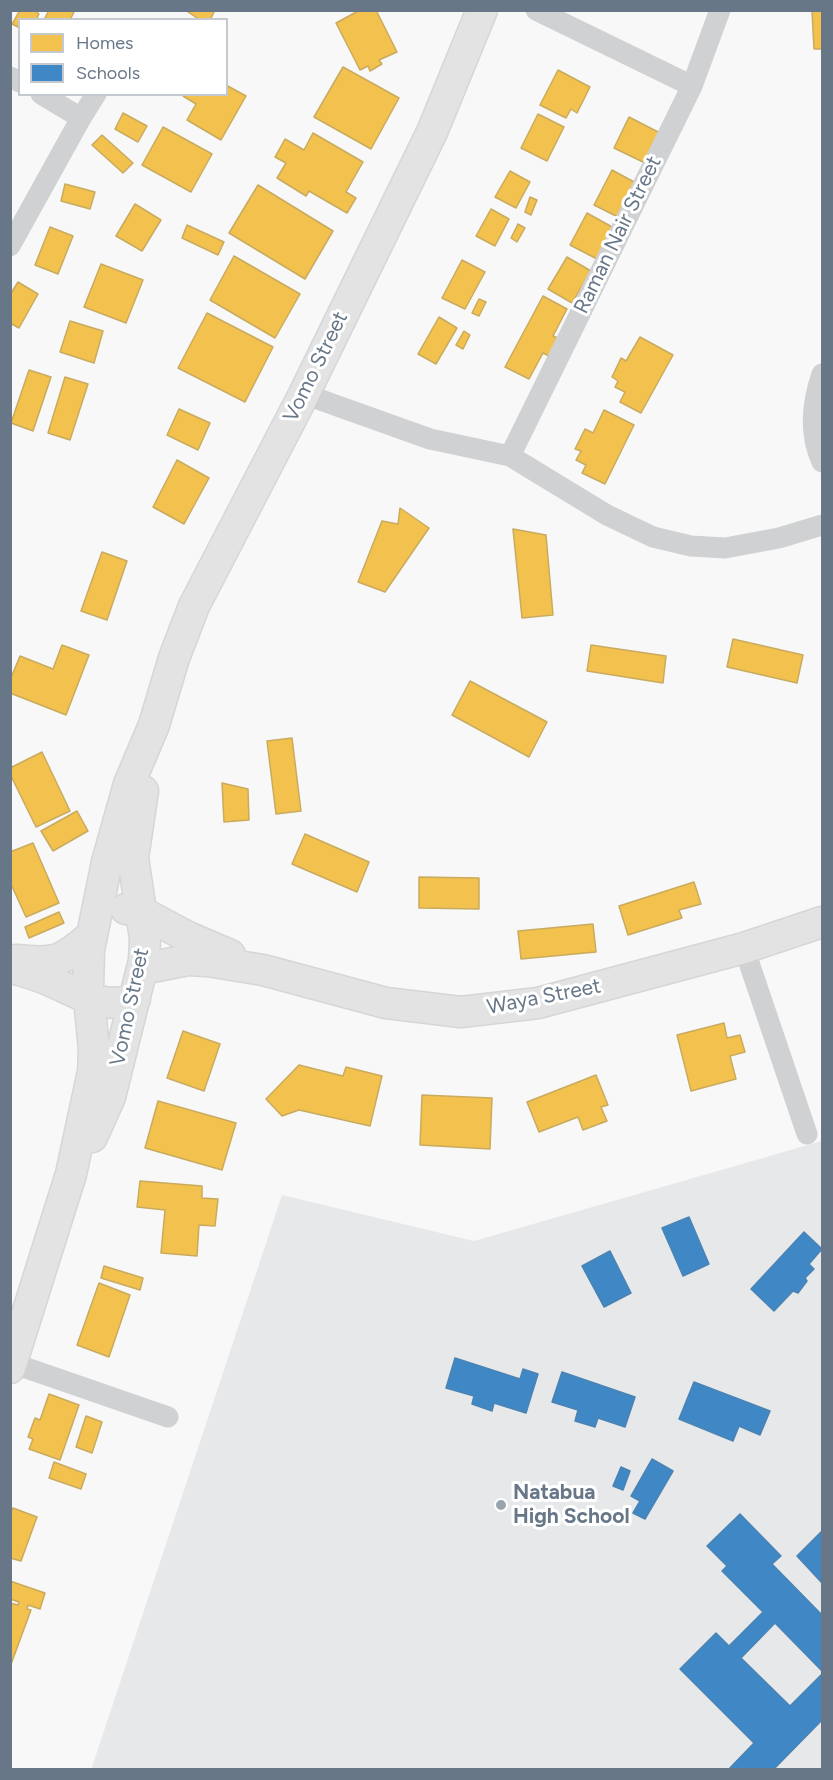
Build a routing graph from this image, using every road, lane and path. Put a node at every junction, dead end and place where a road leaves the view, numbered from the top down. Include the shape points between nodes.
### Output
1 (482, 10) edge
2 (536, 10) edge
3 (720, 10) edge
4 (692, 86) junction
5 (43, 96) edge
6 (95, 96) edge
7 (81, 118) junction
8 (10, 246) edge
9 (822, 374) edge
10 (304, 394) junction
11 (510, 456) junction
12 (822, 462) edge
13 (822, 525) edge
14 (154, 726) junction
15 (141, 912) junction
16 (822, 922) edge
17 (93, 926) junction
18 (744, 948) junction
19 (10, 959) edge
20 (10, 967) edge
21 (142, 969) junction
22 (263, 970) junction
23 (89, 999) junction
24 (135, 999) junction
25 (807, 1134) dead end
26 (71, 1174) junction
27 (11, 1366) edge
28 (168, 1417) dead end

1 - 10 main road, Vomo Street via 432,132
2 - 4 street
3 - 4 street, Raman Nair Street
4 - 11 street, Raman Nair Street
5 - 7 street
6 - 7 street
7 - 8 street
9 - 12 street via 812,424
10 - 11 street via 430,439
10 - 14 main road, Vomo Street via 194,606
11 - 13 street via 607,515 653,537 691,546 725,548
14 - 15 main road, Vomo Street via 133,852
14 - 17 main road, Vomo Street via 117,822
15 - 17 main road via 118,909
15 - 21 main road, Vomo Street via 145,945
15 - 22 main road, Waya Street
16 - 18 main road, Waya Street
17 - 19 main road via 59,960
17 - 23 main road, Vomo Street via 87,968
18 - 22 main road, Waya Street via 538,1003 461,1012 386,1003
18 - 25 street
20 - 23 main road via 53,981
21 - 22 main road, Waya Street via 188,960
21 - 24 main road, Vomo Street
23 - 24 main road via 116,1004
23 - 26 main road, Vomo Street via 93,1072
24 - 26 main road, Vomo Street via 110,1097
26 - 27 main road, Vomo Street
27 - 28 street

